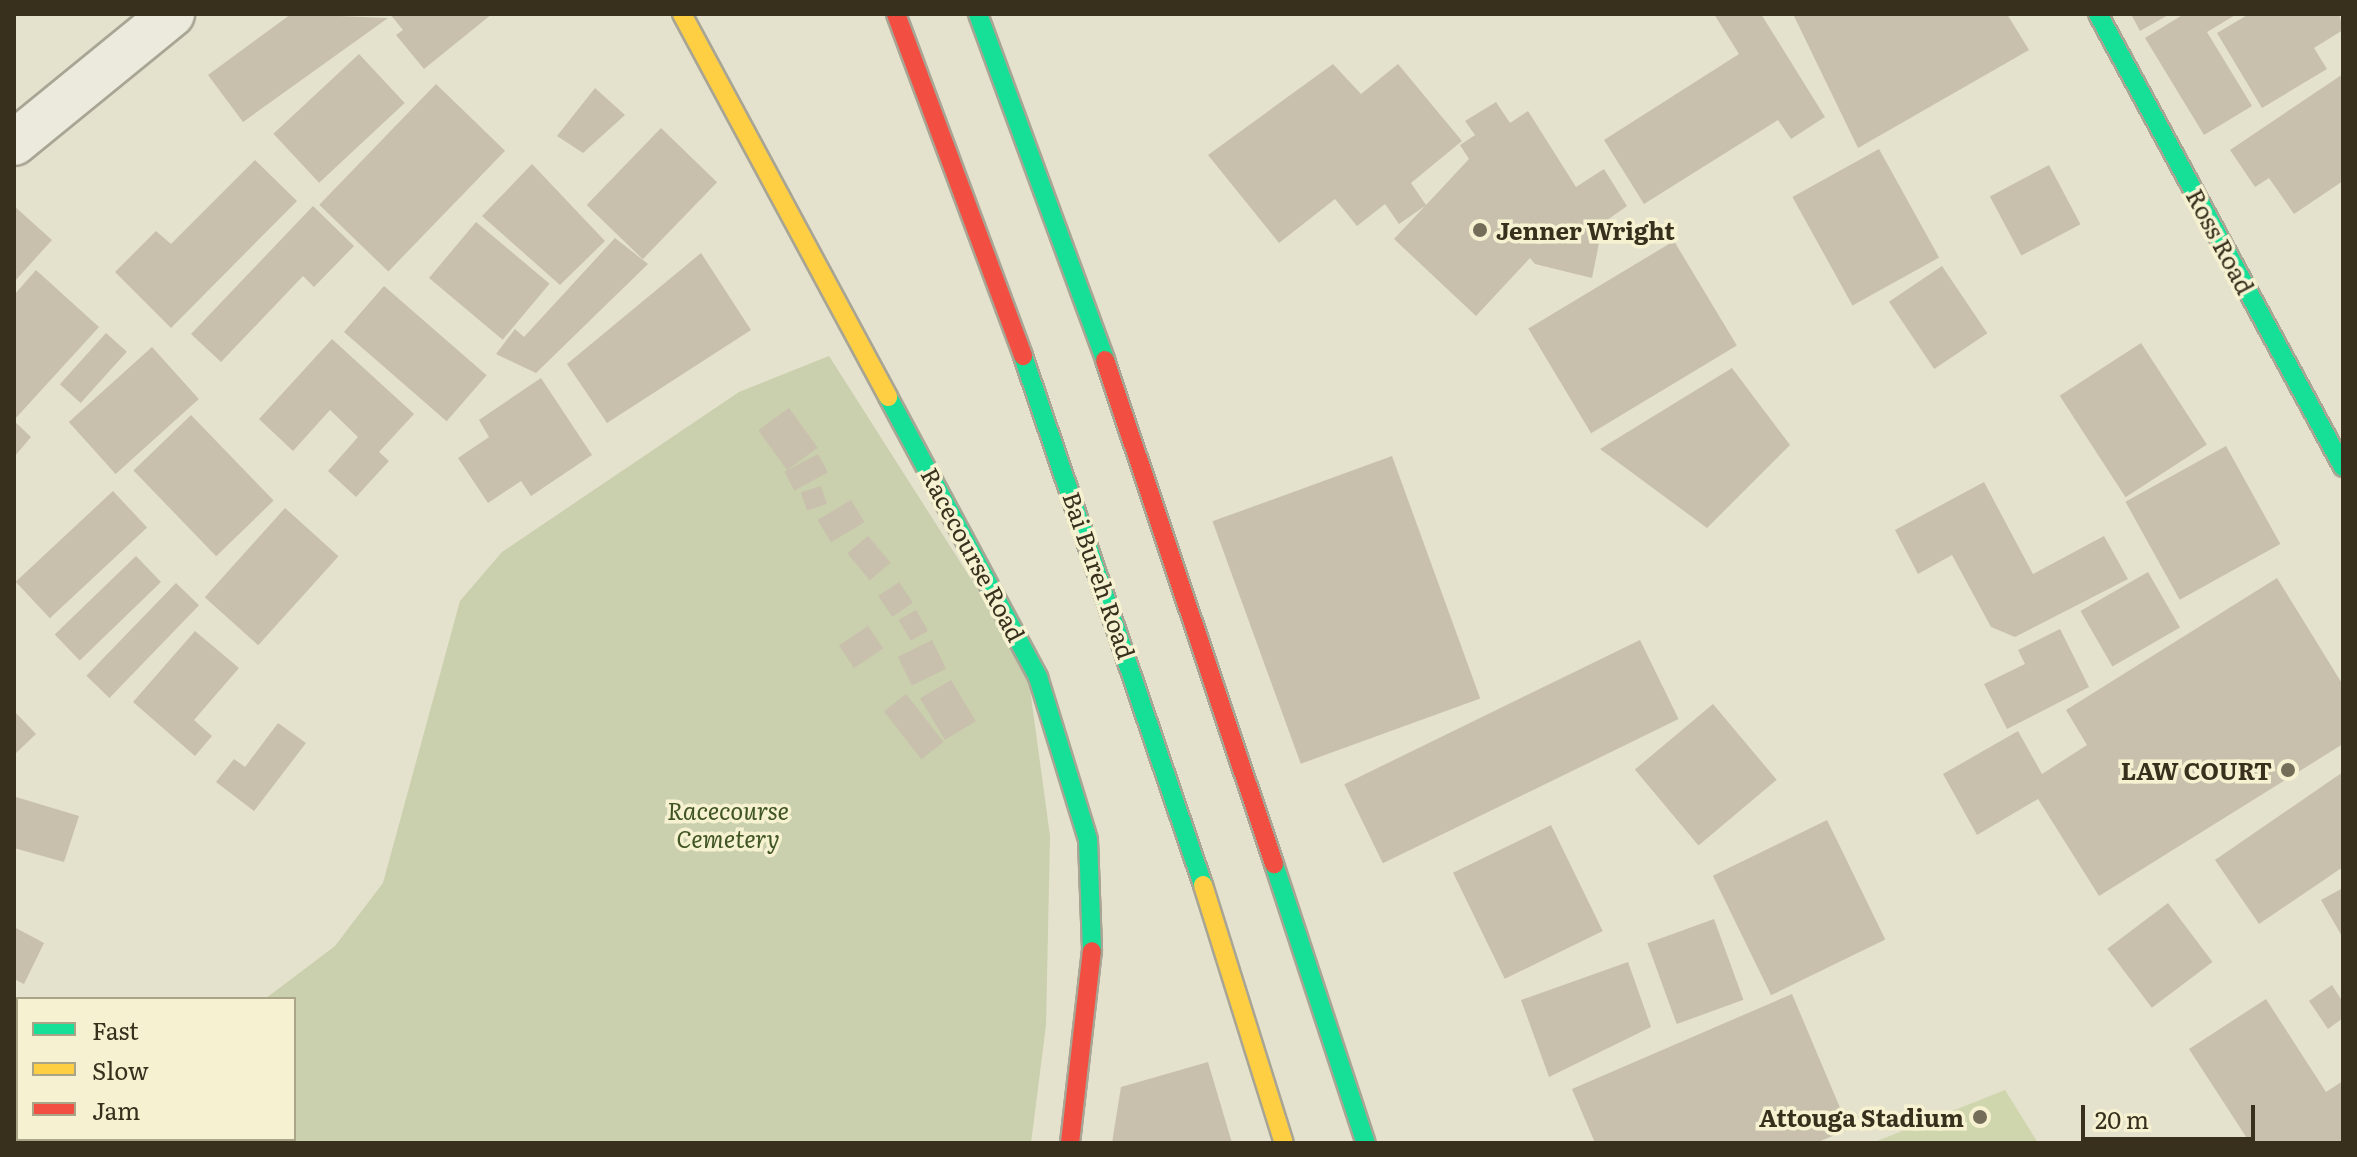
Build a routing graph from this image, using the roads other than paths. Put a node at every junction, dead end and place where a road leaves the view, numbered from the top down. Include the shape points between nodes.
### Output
1 (172, 14) edge
2 (682, 14) edge
3 (896, 14) edge
4 (978, 14) edge
5 (2098, 14) edge
6 (14, 143) edge
7 (2343, 467) edge
8 (1070, 1143) edge
9 (1284, 1143) edge
10 (1366, 1143) edge

1 - 6 street
2 - 8 main road, Racecourse Road via 1038,677 1088,840 1093,938
3 - 9 main road, Bai Bureh Road via 1054,438
4 - 10 main road via 1130,428
5 - 7 main road, Ross Road

